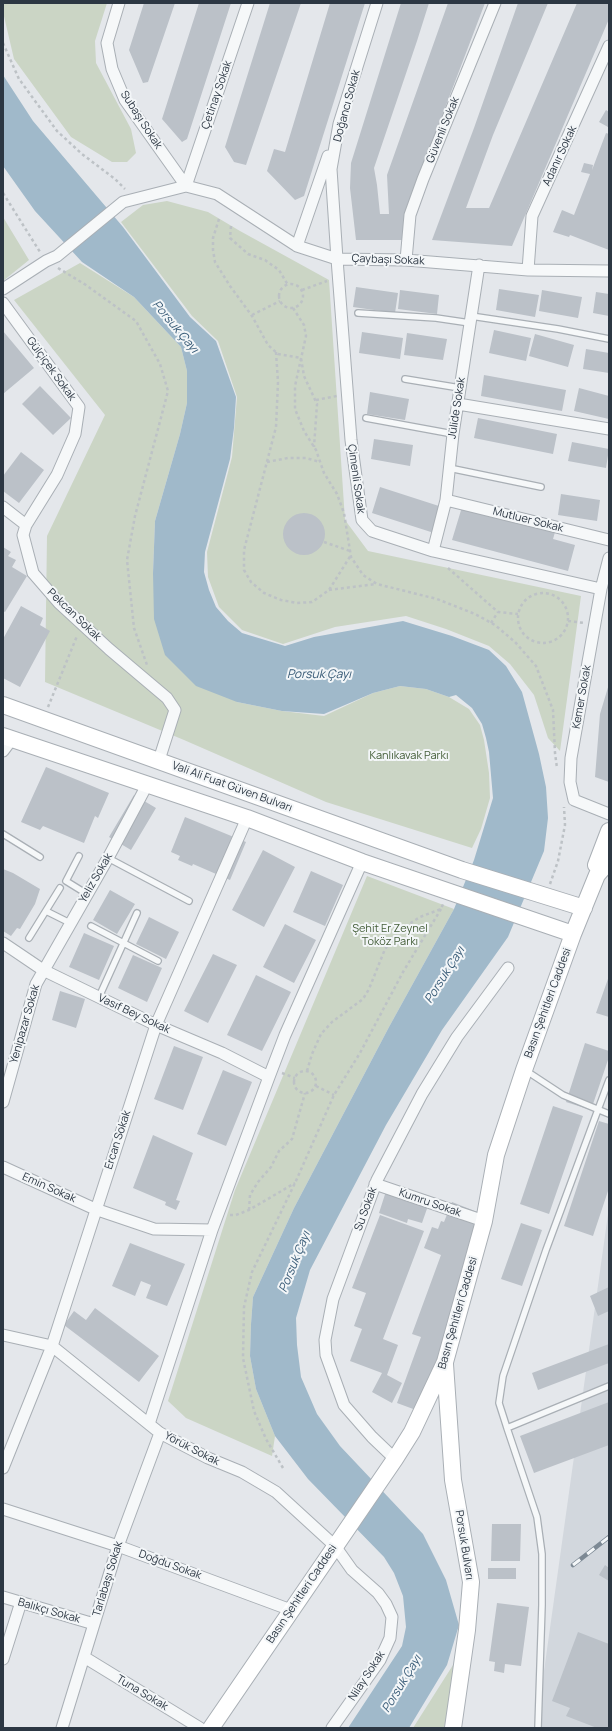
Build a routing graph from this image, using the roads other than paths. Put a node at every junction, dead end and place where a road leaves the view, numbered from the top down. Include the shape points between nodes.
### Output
1 (119, 3) edge
2 (248, 3) edge
3 (377, 3) edge
4 (495, 3) edge
5 (609, 46) edge
6 (339, 124) junction
7 (186, 186) junction
8 (297, 246) junction
9 (336, 259) junction
10 (406, 260) junction
11 (479, 265) junction
12 (528, 270) junction
13 (609, 271) edge
14 (3, 289) edge
15 (3, 303) edge
16 (358, 313) dead end
17 (470, 320) junction
18 (609, 339) edge
19 (405, 379) dead end
20 (460, 388) junction
21 (458, 404) junction
22 (366, 418) dead end
23 (609, 430) edge
24 (453, 434) junction
25 (448, 468) junction
26 (541, 487) dead end
27 (446, 500) junction
28 (3, 507) edge
29 (26, 525) junction
30 (609, 540) edge
31 (433, 551) junction
32 (609, 558) edge
33 (601, 589) junction
34 (3, 705) edge
35 (6, 742) edge
36 (160, 760) junction
37 (148, 785) junction
38 (609, 814) edge
39 (247, 818) junction
40 (609, 831) edge
41 (3, 834) edge
42 (609, 854) edge
43 (80, 856) dead end
44 (40, 857) dead end
45 (108, 858) junction
46 (362, 862) junction
47 (597, 875) junction
48 (60, 888) dead end
49 (87, 894) junction
50 (189, 901) dead end
51 (584, 908) junction
52 (46, 910) junction
53 (137, 913) dead end
54 (70, 923) junction
55 (91, 926) dead end
56 (573, 934) junction
57 (29, 938) dead end
58 (3, 943) edge
59 (124, 944) junction
60 (158, 961) dead end
61 (508, 968) dead end
62 (43, 970) junction
63 (99, 997) junction
64 (156, 1025) junction
65 (524, 1070) junction
66 (269, 1077) junction
67 (609, 1080) edge
68 (3, 1102) edge
69 (599, 1110) junction
70 (609, 1114) edge
71 (3, 1167) edge
72 (375, 1184) junction
73 (96, 1209) junction
74 (484, 1221) junction
75 (212, 1230) junction
76 (3, 1335) edge
77 (52, 1346) junction
78 (445, 1362) junction
79 (609, 1386) edge
80 (149, 1424) junction
81 (507, 1428) junction
82 (160, 1433) junction
83 (395, 1459) junction
84 (3, 1468) edge
85 (3, 1510) edge
86 (118, 1546) junction
87 (335, 1546) junction
88 (3, 1597) edge
89 (20, 1602) junction
90 (291, 1610) junction
91 (94, 1624) junction
92 (84, 1657) junction
93 (3, 1659) edge
94 (62, 1728) edge
95 (200, 1728) edge
96 (211, 1728) edge
97 (332, 1728) edge
98 (453, 1728) edge
99 (538, 1728) edge

1 - 7 street, Subaşı Sokak via 107,43 112,69 126,100
2 - 7 street, Çetinay Sokak
3 - 6 street, Doğancı Sokak
4 - 10 street, Güvenli Sokak via 410,216
5 - 12 street, Adanır Sokak via 532,216
6 - 8 street
6 - 9 street, Doğancı Sokak via 331,169
7 - 8 street, Çaybaşı Sokak via 218,194
7 - 14 street via 123,202 57,256
8 - 9 street, Çaybaşı Sokak
9 - 10 street, Çaybaşı Sokak
9 - 31 street, Çimenli Sokak via 351,440 362,520 372,532
10 - 11 street, Çaybaşı Sokak
11 - 12 street, Çaybaşı Sokak
11 - 17 street, Jülide Sokak
12 - 13 street, Çaybaşı Sokak
15 - 29 street, Gülçiçek Sokak via 79,408 76,434 57,475
16 - 17 lane
17 - 18 lane via 558,329
17 - 20 street, Jülide Sokak
19 - 20 lane
20 - 21 street, Jülide Sokak
21 - 23 street
21 - 24 street, Jülide Sokak
22 - 24 lane
24 - 25 street, Jülide Sokak
25 - 26 lane
25 - 27 street, Jülide Sokak
27 - 30 street, Mutluer Sokak
27 - 31 street, Jülide Sokak
28 - 29 street
29 - 36 street, Pekcan Sokak via 23,535 32,573 59,603 166,698 175,710
31 - 33 street, Çimenli Sokak
32 - 33 street, Kemer Sokak
33 - 38 street, Kemer Sokak via 571,758 570,782 574,800
34 - 36 main road, Vali Ali Fuat Güven Bulvarı
35 - 37 main road
36 - 51 main road, Vali Ali Fuat Güven Bulvarı via 462,870
37 - 39 main road
37 - 45 street, Yeliz Sokak
39 - 46 main road
39 - 64 street, Ercan Sokak
40 - 47 main road via 596,864
41 - 44 lane
42 - 47 main road, Basın Şehitleri Caddesi via 604,867
43 - 49 lane via 66,881
45 - 49 street, Yeliz Sokak
45 - 50 lane
46 - 56 main road
46 - 66 street
47 - 51 main road, Basın Şehitleri Caddesi
48 - 52 lane
49 - 54 street, Yeliz Sokak
51 - 56 main road, Basın Şehitleri Caddesi
52 - 54 lane
52 - 57 lane
53 - 59 lane
54 - 62 street, Yeliz Sokak
55 - 59 lane
56 - 65 main road, Basın Şehitleri Caddesi
58 - 62 street, Vasıf Bey Sokak
59 - 60 lane
59 - 63 lane
61 - 72 street, Su Sokak via 457,1037 422,1094
62 - 63 street, Vasıf Bey Sokak
62 - 68 street, Yenipazar Sokak via 36,984
63 - 64 street, Vasıf Bey Sokak
64 - 66 street, Vasıf Bey Sokak via 222,1053
64 - 73 street, Ercan Sokak
65 - 69 lane via 562,1095
65 - 74 main road, Basın Şehitleri Caddesi via 496,1155
66 - 75 street
67 - 69 lane
69 - 70 lane
69 - 81 lane via 546,1250 503,1376 499,1403
71 - 73 street, Emin Sokak
72 - 74 street, Kumru Sokak
72 - 83 street, Su Sokak via 333,1299 325,1340 326,1355 344,1405
73 - 75 street, Emin Sokak via 154,1229
73 - 77 street, Ercan Sokak
74 - 78 main road, Basın Şehitleri Caddesi
75 - 80 street
76 - 77 street
77 - 80 street, Yörük Sokak
77 - 84 street, Ercan Sokak
78 - 83 main road, Basın Şehitleri Caddesi via 412,1432
78 - 98 main road, Porsuk Bulvarı via 453,1480 470,1582 467,1630
79 - 81 lane
80 - 82 street, Yörük Sokak
81 - 99 lane via 537,1517 542,1554
82 - 86 street, Tarlabaşı Sokak
82 - 87 street, Yörük Sokak via 242,1472 276,1492
83 - 87 main road, Basın Şehitleri Caddesi
85 - 86 street, Doğdu Sokak
86 - 90 street, Doğdu Sokak
86 - 91 street, Tarlabaşı Sokak
87 - 90 main road, Basın Şehitleri Caddesi
87 - 97 street, Nilay Sokak via 352,1570 372,1587 386,1604 392,1617 392,1629 380,1660
88 - 89 street, Balıkçı Sokak
89 - 91 street, Balıkçı Sokak
89 - 93 street
90 - 96 main road, Basın Şehitleri Caddesi
91 - 92 street, Tarlabaşı Sokak
92 - 94 street, Tarlabaşı Sokak
92 - 95 street, Tuna Sokak

